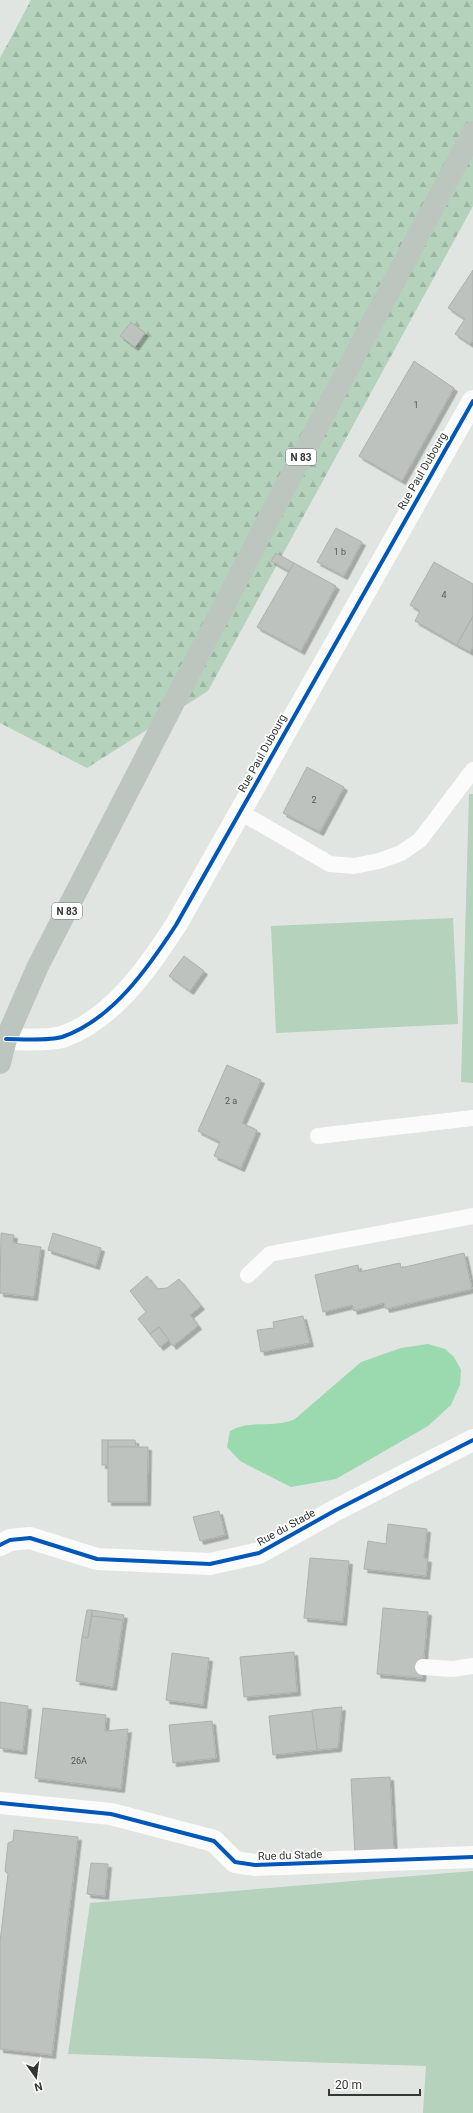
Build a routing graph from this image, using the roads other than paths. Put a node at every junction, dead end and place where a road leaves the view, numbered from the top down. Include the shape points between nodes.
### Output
1 (473, 132) edge
2 (473, 401) edge
3 (473, 770) edge
4 (240, 812) junction
5 (6, 1039) junction
6 (0, 1063) edge
7 (473, 1118) edge
8 (318, 1136) dead end
9 (473, 1216) edge
10 (248, 1275) dead end
11 (473, 1440) edge
12 (0, 1545) edge
13 (473, 1666) edge
14 (423, 1667) dead end
15 (0, 1803) edge
16 (473, 1856) edge

1 - 5 main road, N 83 via 269,518 38,966
2 - 4 street, Rue Paul Dubourg
3 - 4 lane via 420,840 401,853 354,866 330,864
4 - 5 street, Rue Paul Dubourg via 176,925 146,971 96,1020 61,1037
5 - 6 main road, N 83
7 - 8 lane
9 - 10 lane via 270,1254
11 - 12 street, Rue du Stade via 336,1510 259,1553 210,1564 97,1559 30,1538 10,1540
13 - 14 lane via 453,1669
15 - 16 street, Rue du Stade via 111,1814 214,1841 235,1862 255,1865

